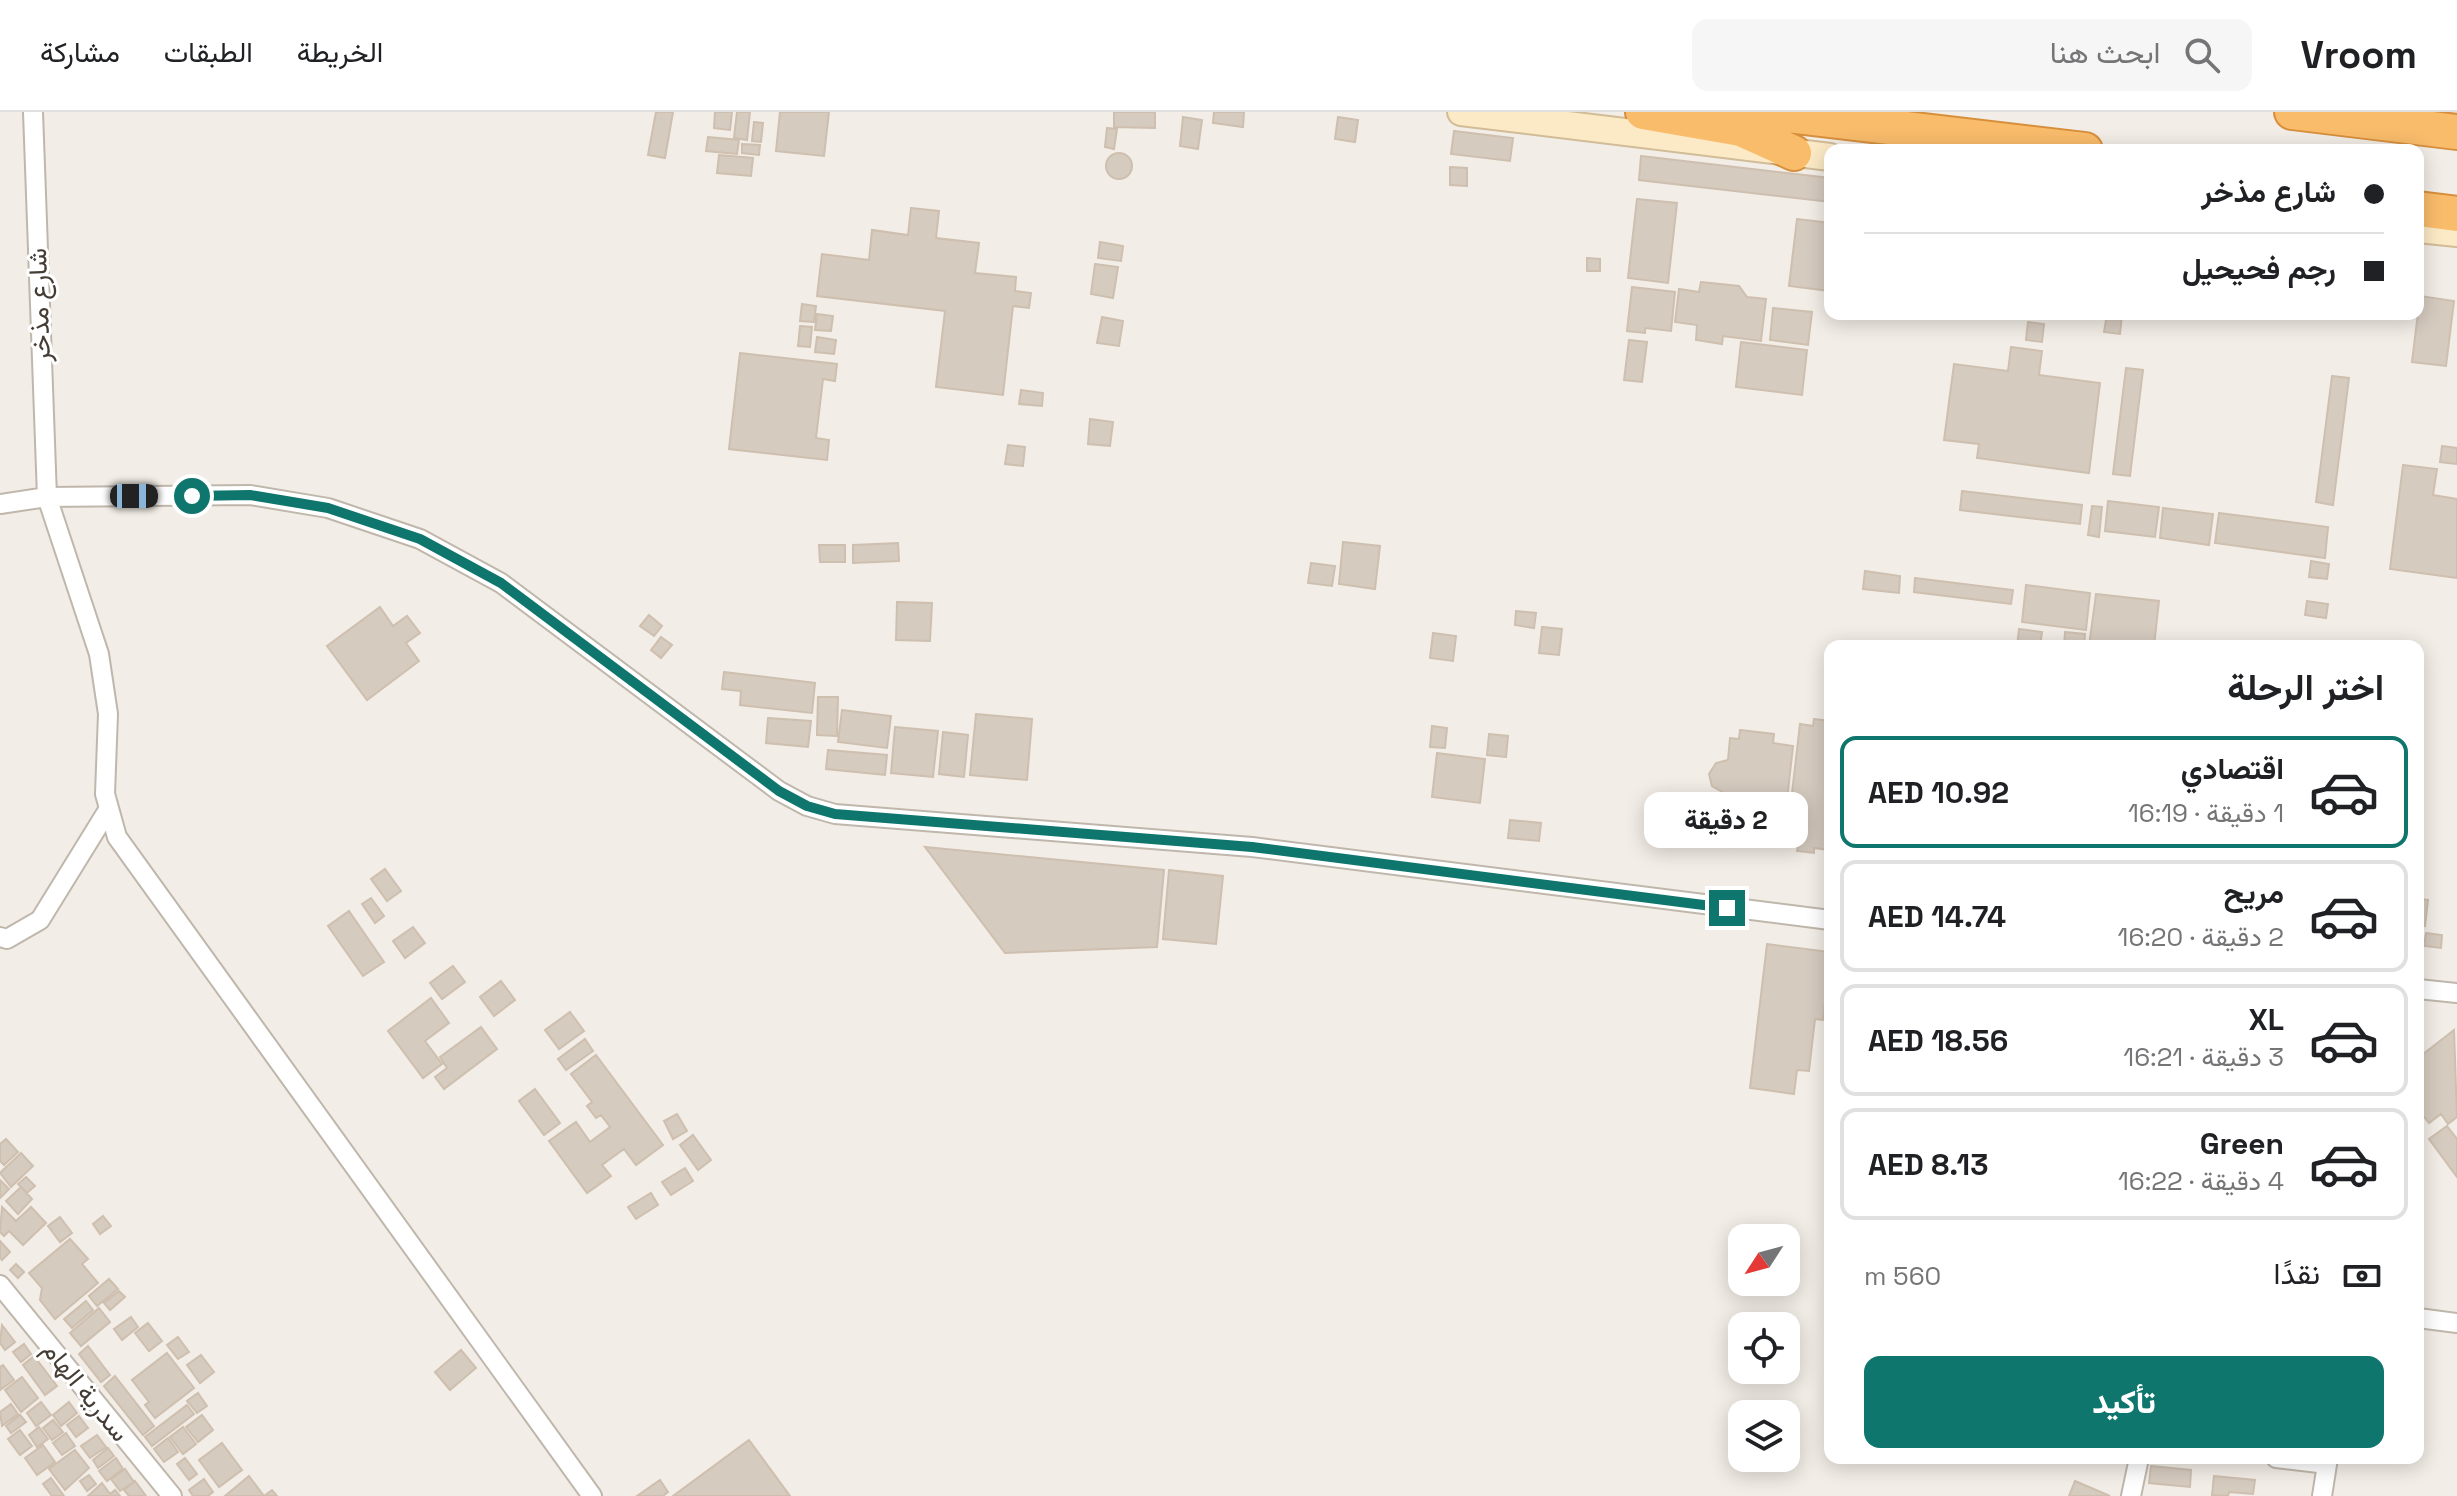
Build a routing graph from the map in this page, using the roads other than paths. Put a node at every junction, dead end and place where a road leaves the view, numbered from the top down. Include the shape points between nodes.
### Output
1 (33, 112) edge
2 (1461, 112) edge
3 (1643, 112) edge
4 (1761, 112) edge
5 (2292, 112) edge
6 (2457, 132) edge
7 (2034, 144) edge
8 (1794, 153) junction
9 (1824, 156) edge
10 (2424, 190) edge
11 (2457, 194) edge
12 (2424, 210) edge
13 (2457, 214) edge
14 (2424, 230) edge
15 (2457, 233) edge
16 (47, 497) junction
17 (0, 504) edge
18 (108, 810) junction
19 (1824, 919) edge
20 (0, 937) edge
21 (2424, 990) edge
22 (2457, 993) edge
23 (0, 1285) edge
24 (2424, 1319) edge
25 (2457, 1323) edge
26 (2138, 1464) edge
27 (2327, 1464) edge
28 (172, 1496) edge
29 (592, 1496) edge
30 (2131, 1496) edge
31 (2322, 1496) edge

1 - 16 street, شارع مذخر
2 - 8 main road
3 - 8 highway via 1741,129
4 - 7 highway
5 - 6 highway
8 - 9 main road
10 - 11 highway
12 - 13 highway
14 - 15 main road
16 - 17 street
16 - 18 street, شارع مذخر via 104,679
16 - 19 street via 250,495 328,508 420,539 501,583 779,791 835,814 1252,847
18 - 20 street via 40,920 7,939
18 - 29 street via 129,855
21 - 22 street
23 - 28 street, سدرية الهام
24 - 25 street
26 - 30 street
27 - 31 street

